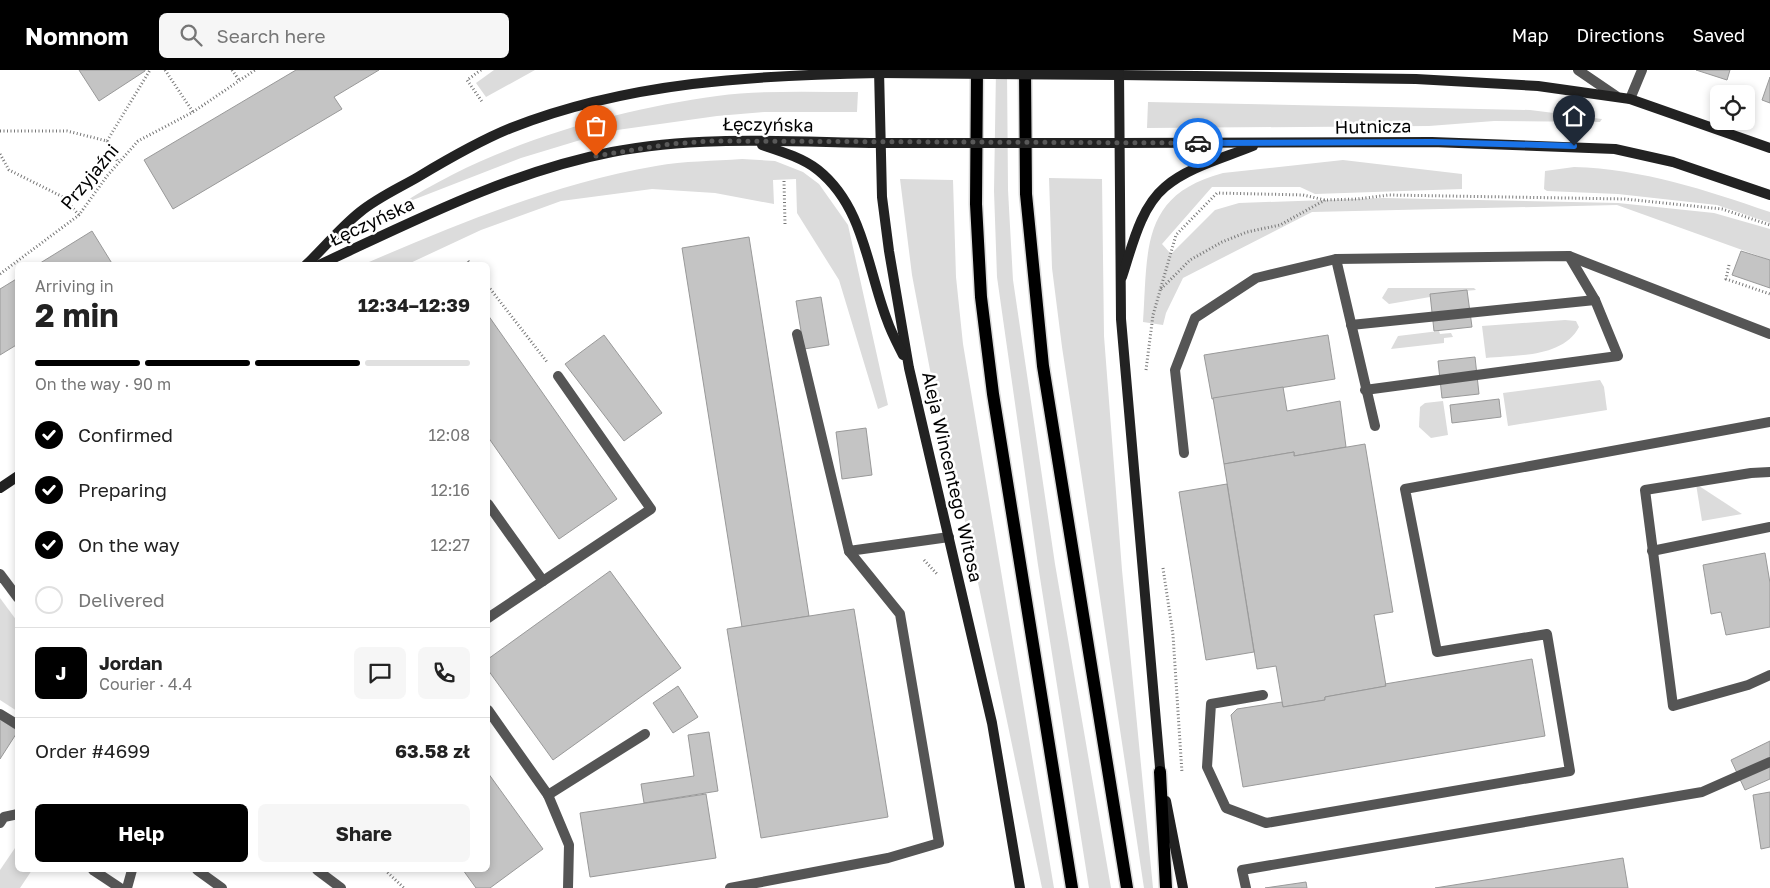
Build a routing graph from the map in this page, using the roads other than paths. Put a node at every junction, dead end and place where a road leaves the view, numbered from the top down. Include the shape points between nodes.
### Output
1 (748, 70) edge
2 (977, 70) edge
3 (1025, 70) edge
4 (1230, 70) edge
5 (1578, 70) edge
6 (1642, 70) edge
7 (879, 72) edge
8 (1119, 72) edge
9 (1416, 75) edge
10 (1245, 76) junction
11 (728, 80) junction
12 (1616, 96) junction
13 (1630, 99) junction
14 (752, 141) junction
15 (880, 143) junction
16 (1119, 143) junction
17 (1258, 144) junction
18 (1770, 148) edge
19 (1770, 195) edge
20 (1569, 256) junction
21 (1336, 259) junction
22 (309, 262) edge
23 (326, 262) edge
24 (1120, 286) junction
25 (1595, 300) junction
26 (1351, 325) junction
27 (797, 334) dead end
28 (1770, 334) edge
29 (909, 368) junction
30 (558, 376) road end
31 (1365, 390) junction
32 (1770, 422) edge
33 (1375, 426) dead end
34 (1184, 453) dead end
35 (1770, 472) edge
36 (15, 478) edge
37 (0, 488) edge
38 (490, 507) edge
39 (1770, 527) edge
40 (949, 536) junction
41 (849, 551) junction
42 (1652, 551) junction
43 (0, 574) edge
44 (543, 581) junction
45 (15, 594) edge
46 (490, 617) edge
47 (1770, 675) edge
48 (1264, 695) dead end
49 (490, 713) edge
50 (0, 714) edge
51 (15, 723) edge
52 (645, 734) dead end
53 (1770, 762) edge
54 (1160, 772) junction
55 (548, 796) junction
56 (15, 815) edge
57 (1, 818) edge
58 (96, 872) edge
59 (131, 872) edge
60 (200, 872) edge
61 (320, 872) edge
62 (120, 888) edge
63 (127, 888) edge
64 (222, 888) edge
65 (341, 888) edge
66 (568, 888) edge
67 (730, 888) edge
68 (1020, 888) edge
69 (1072, 888) edge
70 (1126, 888) edge
71 (1166, 888) edge
72 (1183, 888) edge
73 (1246, 888) edge

1 - 11 street
2 - 69 main road via 976,204 981,298 993,394
3 - 70 main road via 1026,194 1044,366
4 - 10 street
5 - 12 street
6 - 13 street
7 - 8 street, bridge
7 - 11 street
7 - 15 street, Aleja Wincentego Witosa
8 - 10 street
8 - 16 street
9 - 10 street
9 - 12 street
11 - 22 street, Łęczyńska via 638,93 512,128 452,156 360,211
12 - 13 street
13 - 18 street
14 - 15 street, Łęczyńska
14 - 23 street, Łęczyńska via 670,144 564,163 432,212
14 - 29 street via 816,168 834,184 846,201 858,226 887,320
15 - 16 street, Łęczyńska, bridge
15 - 29 street, Aleja Wincentego Witosa via 888,250
16 - 17 street, Hutnicza
16 - 24 street
17 - 19 street, Hutnicza via 1432,142 1615,149 1673,162
17 - 24 street via 1182,175 1164,187 1142,220
20 - 21 street
20 - 25 street
20 - 28 street
21 - 26 street
21 - 34 street via 1256,278 1196,318 1175,370
24 - 54 street
25 - 26 street
25 - 31 street via 1618,356
26 - 31 street
27 - 41 street
29 - 40 street, Aleja Wincentego Witosa
30 - 44 street via 651,508
31 - 33 street
32 - 48 street via 1405,489 1437,652 1547,634 1570,771 1266,823 1226,808 1207,768 1211,704
35 - 42 street via 1644,490
36 - 37 street
38 - 44 street
39 - 42 street
40 - 41 street
40 - 68 street, Aleja Wincentego Witosa via 992,723
41 - 67 street via 900,614 939,843 888,858
42 - 47 street via 1673,706 1748,685
43 - 45 street
44 - 46 street
49 - 55 street
50 - 51 street
52 - 55 street
53 - 73 street via 1702,792 1242,870
54 - 71 main road
54 - 72 street
55 - 66 street via 570,845
56 - 57 street
58 - 62 street
59 - 63 street
60 - 64 street
61 - 65 street

